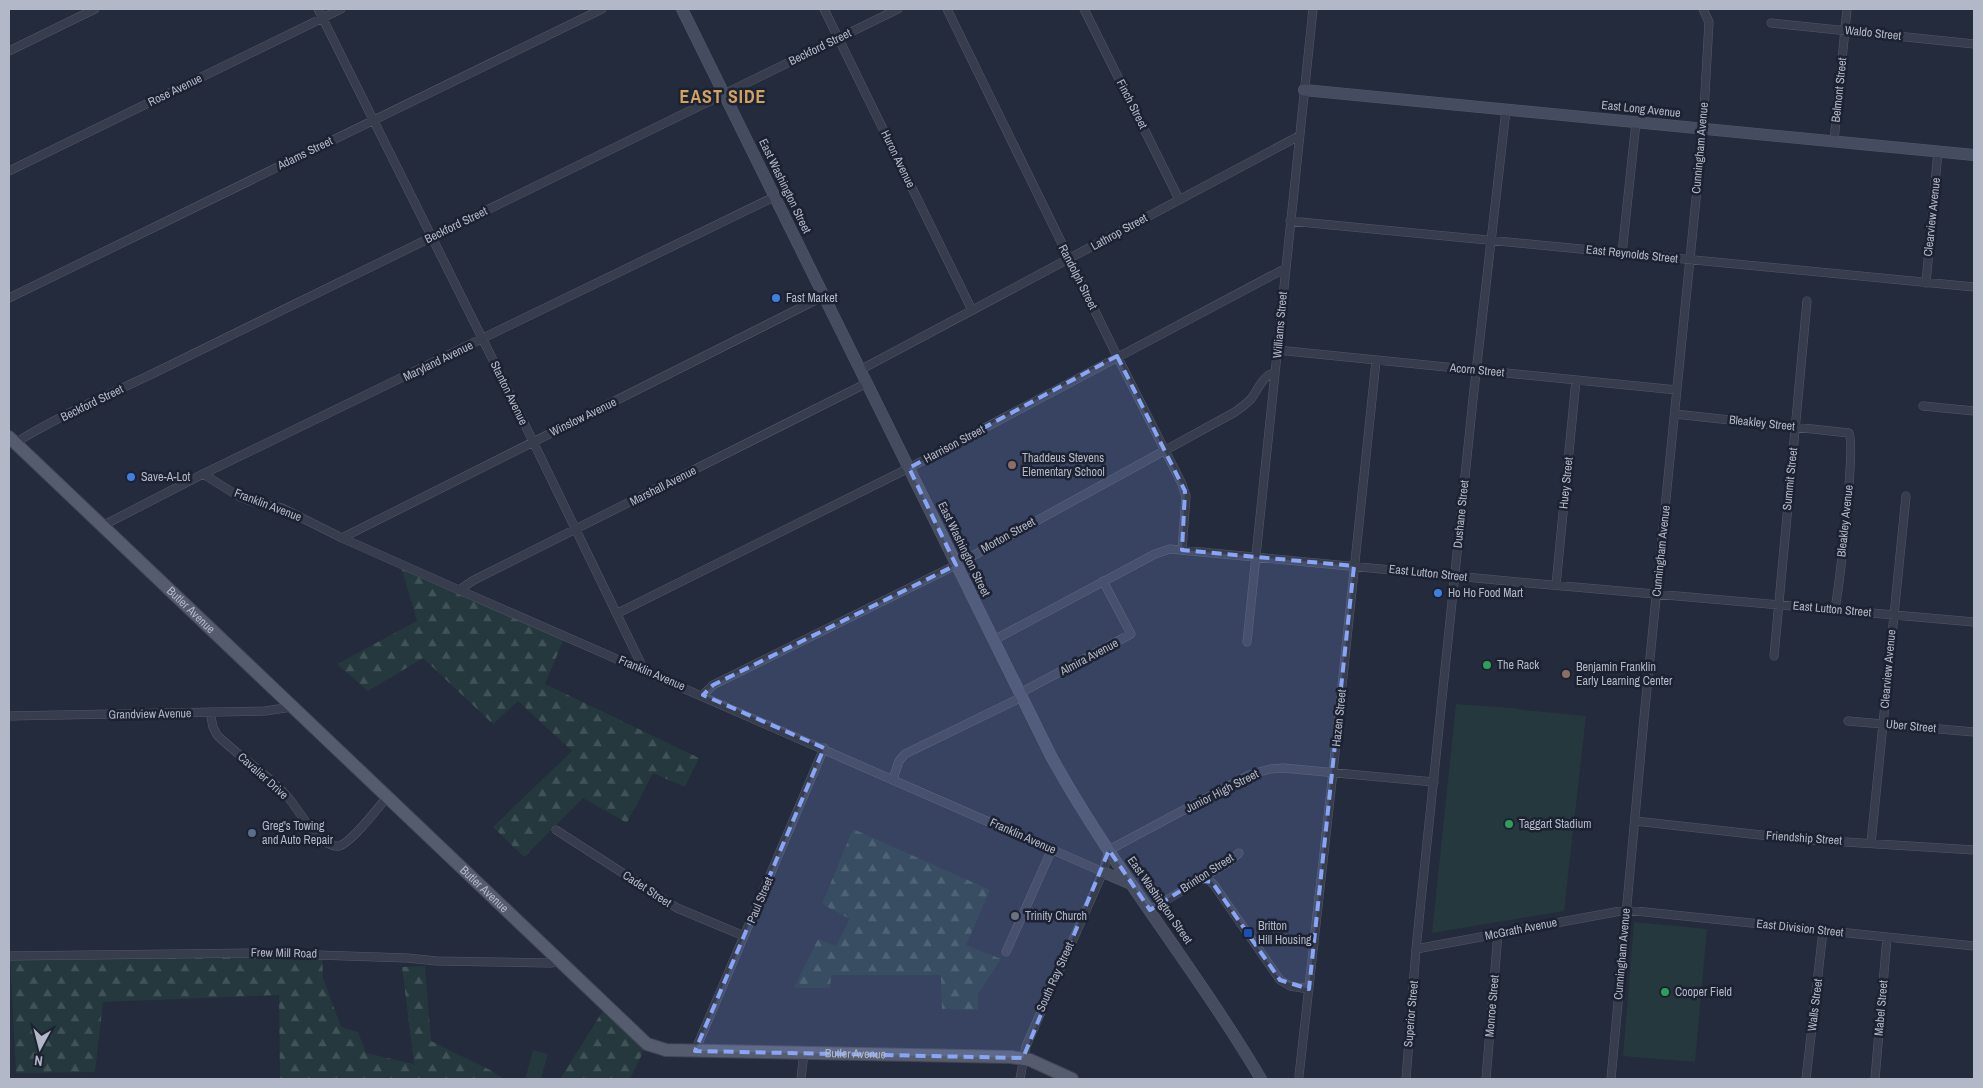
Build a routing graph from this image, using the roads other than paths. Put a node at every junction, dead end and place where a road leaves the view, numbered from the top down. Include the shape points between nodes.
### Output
1 (95, 9) edge
2 (318, 9) edge
3 (341, 9) edge
4 (602, 9) edge
5 (682, 9) edge
6 (824, 9) edge
7 (898, 9) edge
8 (947, 9) edge
9 (1084, 9) edge
10 (1313, 9) edge
11 (1703, 9) edge
12 (1847, 9) edge
13 (323, 18) junction
14 (1771, 23) dead end
15 (1845, 30) junction
16 (838, 38) junction
17 (1974, 44) edge
18 (9, 51) edge
19 (1304, 90) junction
20 (724, 94) junction
21 (1506, 110) junction
22 (373, 120) junction
23 (1636, 122) junction
24 (1703, 129) junction
25 (1299, 136) junction
26 (1834, 141) junction
27 (1938, 152) junction
28 (1974, 155) edge
29 (9, 172) edge
30 (774, 197) junction
31 (1179, 199) junction
32 (1290, 221) junction
33 (432, 236) junction
34 (1491, 241) junction
35 (1622, 253) junction
36 (1069, 259) junction
37 (1690, 260) junction
38 (1286, 268) junction
39 (1926, 283) junction
40 (1974, 288) edge
41 (824, 296) junction
42 (9, 298) edge
43 (1807, 301) dead end
44 (972, 310) junction
45 (482, 339) junction
46 (1277, 350) junction
47 (1117, 356) junction
48 (1376, 361) junction
49 (860, 370) junction
50 (1477, 370) junction
51 (1275, 373) junction
52 (1576, 380) junction
53 (867, 383) junction
54 (1677, 390) junction
55 (1922, 406) dead end
56 (1974, 411) edge
57 (1675, 414) junction
58 (1795, 427) junction
59 (1849, 433) joint
60 (12, 440) edge
61 (533, 442) junction
62 (1165, 451) junction
63 (909, 468) junction
64 (203, 474) junction
65 (1906, 496) dead end
66 (102, 526) junction
67 (576, 529) junction
68 (342, 538) junction
69 (1182, 550) junction
70 (1256, 556) junction
71 (956, 564) junction
72 (1354, 566) junction
73 (1454, 575) junction
74 (1103, 581) junction
75 (1556, 585) junction
76 (459, 590) junction
77 (1657, 594) junction
78 (1779, 604) junction
79 (1834, 609) junction
80 (618, 613) junction
81 (1894, 614) junction
82 (1974, 622) edge
83 (994, 640) junction
84 (1247, 642) dead end
85 (1774, 656) dead end
86 (644, 670) junction
87 (703, 695) junction
88 (1021, 695) junction
89 (292, 707) junction
90 (210, 712) junction
91 (9, 716) edge
92 (1848, 721) dead end
93 (1884, 724) junction
94 (1974, 732) edge
95 (824, 748) junction
96 (1333, 772) junction
97 (893, 778) junction
98 (1434, 782) junction
99 (387, 797) junction
100 (1635, 821) junction
101 (556, 830) dead end
102 (1871, 843) junction
103 (1052, 849) junction
104 (1109, 850) junction
105 (1974, 850) edge
106 (1239, 852) dead end
107 (1103, 872) junction
108 (1201, 879) junction
109 (1132, 884) junction
110 (1150, 910) junction
111 (1626, 910) junction
112 (1824, 931) junction
113 (1498, 933) junction
114 (744, 936) junction
115 (1887, 938) junction
116 (1974, 946) edge
117 (1416, 949) junction
118 (1006, 952) dead end
119 (9, 956) edge
120 (559, 962) junction
121 (1309, 989) junction
122 (695, 1051) junction
123 (804, 1052) junction
124 (1023, 1058) junction
125 (1299, 1076) dead end
126 (802, 1079) edge
127 (1020, 1079) edge
128 (1072, 1079) edge
129 (1261, 1079) edge
130 (1406, 1079) edge
131 (1486, 1079) edge
132 (1611, 1079) edge
133 (1806, 1079) edge
134 (1874, 1079) edge

1 - 18 street
2 - 13 street, Stanton Avenue
3 - 13 street, Rose Avenue
4 - 22 street, Adams Street
5 - 20 main road, East Washington Street
6 - 16 street, Huron Avenue
7 - 16 street, Beckford Street
8 - 36 street, Randolph Street
9 - 31 street, Finch Street
10 - 19 street, Williams Street
11 - 24 street, Cunningham Avenue via 1709,22
12 - 15 street, Belmont Street
13 - 22 street, Stanton Avenue
13 - 29 street, Rose Avenue
14 - 15 street, Waldo Street
15 - 17 street, Waldo Street
15 - 26 street, Belmont Street
16 - 20 street, Beckford Street
16 - 44 street, Huron Avenue
19 - 21 main road, East Long Avenue
19 - 25 street, Williams Street
20 - 30 main road, East Washington Street
20 - 33 street, Beckford Street
21 - 23 main road, East Long Avenue
21 - 34 street, Dushane Street
22 - 33 street, Stanton Avenue
22 - 42 street, Adams Street
23 - 24 main road, East Long Avenue
23 - 35 street
24 - 26 main road, East Long Avenue
24 - 37 street, Cunningham Avenue
25 - 31 street, Lathrop Street
25 - 32 street, Williams Street
26 - 27 main road, East Long Avenue
27 - 28 main road, East Long Avenue
27 - 39 street, Clearview Avenue
30 - 41 main road, East Washington Street
30 - 45 street, Maryland Avenue
31 - 36 street, Lathrop Street
32 - 34 street, East Reynolds Street
32 - 38 street, Williams Street
33 - 45 street, Stanton Avenue
33 - 60 street, Beckford Street
34 - 35 street, East Reynolds Street
34 - 50 street, Dushane Street
35 - 37 street, East Reynolds Street
36 - 44 street, Lathrop Street
36 - 47 street, Randolph Street
37 - 39 street, East Reynolds Street
37 - 54 street, Cunningham Avenue
38 - 46 street, Williams Street
38 - 47 street, Harrison Street
39 - 40 street, East Reynolds Street
41 - 49 main road, East Washington Street
41 - 61 street, Winslow Avenue
43 - 58 street, Summit Street
44 - 49 street, Lathrop Street
45 - 61 street, Stanton Avenue
45 - 64 street, Maryland Avenue
46 - 48 street, Acorn Street
46 - 51 street, Williams Street
47 - 62 street, Randolph Street
47 - 63 street, Harrison Street
48 - 50 street, Acorn Street
48 - 72 street, Hazen Street
49 - 53 main road, East Washington Street
50 - 52 street, Acorn Street
50 - 73 street, Dushane Street
51 - 62 street, Morton Street via 1269,374 1252,397 1235,412
51 - 70 street, Williams Street
52 - 54 street, Acorn Street
52 - 75 street, Huey Street
53 - 63 main road, East Washington Street
53 - 67 street, Marshall Avenue
54 - 57 street, Cunningham Avenue
55 - 56 street
57 - 58 street, Bleakley Street
57 - 77 street, Cunningham Avenue
58 - 59 street, Bleakley Street
58 - 78 street, Summit Street
59 - 79 street, Bleakley Avenue via 1851,455
60 - 66 main road, Butler Avenue
61 - 67 street, Stanton Avenue
61 - 68 street, Winslow Avenue
62 - 69 street, Randolph Street via 1185,490
62 - 71 street, Morton Street
63 - 71 main road, East Washington Street
63 - 80 street, Harrison Street
64 - 66 street, Maryland Avenue
64 - 68 street, Franklin Avenue via 240,497 282,508
65 - 81 street, Clearview Avenue
66 - 89 main road, Butler Avenue
67 - 76 street, Marshall Avenue
67 - 80 street, Stanton Avenue
68 - 76 street, Franklin Avenue
69 - 70 street, East Lutton Street
69 - 74 street, East Lutton Street via 1161,551
70 - 72 street, East Lutton Street
70 - 84 street, Williams Street
71 - 83 main road, East Washington Street
71 - 87 street, Morton Street via 714,685
72 - 73 street, East Lutton Street
72 - 96 street, Hazen Street
73 - 75 street, East Lutton Street
73 - 98 street, Dushane Street
74 - 83 street, East Lutton Street
74 - 88 street, Almira Avenue via 1131,634
75 - 77 street, East Lutton Street
76 - 86 street, Franklin Avenue
77 - 78 street, East Lutton Street
77 - 100 street, Cunningham Avenue
78 - 79 street, East Lutton Street
78 - 85 street, Summit Street
79 - 81 street, East Lutton Street
80 - 86 street, Stanton Avenue
81 - 82 street, East Lutton Street
81 - 93 street, Clearview Avenue
83 - 88 main road, East Washington Street
86 - 87 street, Franklin Avenue
87 - 95 street, Franklin Avenue
88 - 97 street, Almira Avenue via 905,754
88 - 104 main road, East Washington Street via 1064,780
89 - 90 street, Grandview Avenue
89 - 99 main road, Butler Avenue
90 - 91 street, Grandview Avenue
90 - 99 street, Cavalier Drive via 217,735 280,789 317,835 330,845 337,846 350,840
92 - 93 street, Uber Street
93 - 94 street, Uber Street
93 - 102 street, Clearview Avenue
95 - 97 street, Franklin Avenue
95 - 114 street, Paul Street
96 - 98 street, Junior High Street
96 - 104 street, Junior High Street via 1283,768 1262,770
96 - 121 street, Hazen Street
97 - 103 street, Franklin Avenue
98 - 117 street, Dushane Street
99 - 120 main road, Butler Avenue
100 - 102 street, Friendship Street
100 - 111 street, Cunningham Avenue
101 - 114 street, Cadet Street via 687,914
102 - 105 street, Friendship Street
103 - 107 street, Franklin Avenue
103 - 118 street
104 - 107 street, South Ray Street
104 - 109 main road, East Washington Street
106 - 108 street, Brinton Street
107 - 109 main road
107 - 124 street, South Ray Street
108 - 110 street, Brinton Street
108 - 121 street via 1212,882 1280,980 1290,986
109 - 110 main road, East Washington Street
110 - 129 main road, East Washington Street
111 - 112 street, East Division Street
111 - 113 street, McGrath Avenue
111 - 132 street, Cunningham Avenue
112 - 115 street, East Division Street
112 - 133 street, Walls Street
113 - 117 street, McGrath Avenue
113 - 131 street, Monroe Street
114 - 122 street, Paul Street
115 - 116 street, East Division Street
115 - 134 street, Mabel Street
117 - 130 street, Superior Street
119 - 120 street, Frew Mill Road via 257,953 437,961
120 - 122 main road, Butler Avenue via 647,1044 666,1050
121 - 125 street, Hazen Street
122 - 123 main road, Butler Avenue
123 - 124 main road, Butler Avenue
123 - 126 street
124 - 127 street, South Ray Street
124 - 128 main road, Butler Avenue

